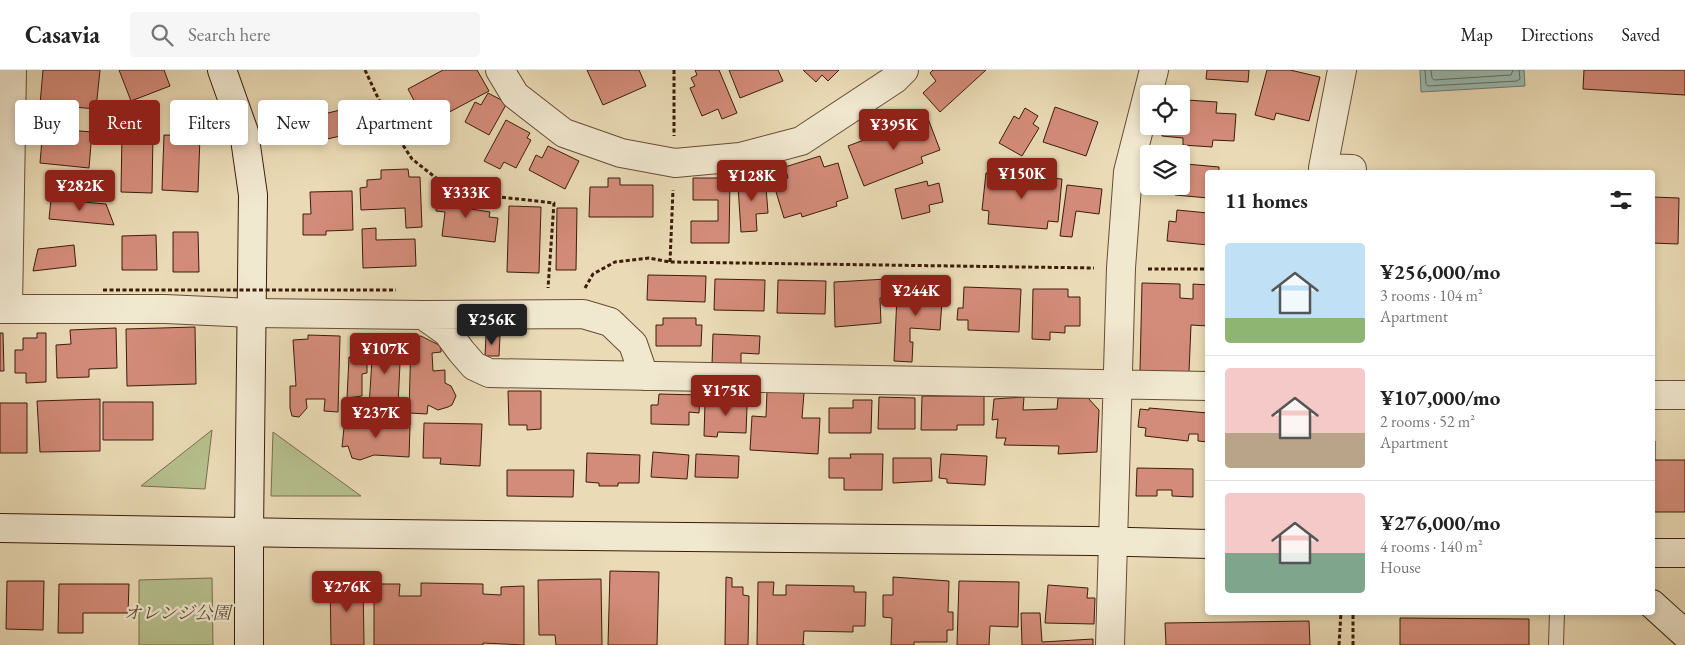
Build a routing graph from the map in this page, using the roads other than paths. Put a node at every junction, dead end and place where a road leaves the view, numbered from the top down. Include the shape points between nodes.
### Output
1 (12, 70) edge
2 (222, 70) edge
3 (500, 70) edge
4 (904, 70) edge
5 (1154, 70) edge
6 (1342, 70) edge
7 (1352, 170) dead end
8 (4, 308) edge
9 (252, 313) junction
10 (423, 315) junction
11 (644, 376) junction
12 (1118, 384) junction
13 (1205, 386) edge
14 (1655, 395) edge
15 (1685, 395) edge
16 (0, 528) edge
17 (249, 532) junction
18 (1112, 542) junction
19 (1205, 544) edge
20 (1655, 553) edge
21 (1685, 553) edge
22 (1655, 607) edge
23 (1557, 615) edge
24 (1685, 634) edge
25 (249, 645) edge
26 (1110, 645) edge
27 (1556, 645) edge

1 - 8 street
2 - 9 street via 244,132 253,194
3 - 4 street via 516,95 564,133 621,154 674,162 740,157 801,141
5 - 12 street via 1128,172
6 - 7 street via 1323,168
8 - 9 street
9 - 10 street
9 - 17 street
10 - 11 street via 447,332 474,366 489,373
10 - 11 street via 583,314 610,322 633,344
11 - 12 street
12 - 13 street
12 - 18 street
14 - 15 street
16 - 17 street
17 - 18 street
17 - 25 street
18 - 19 street
18 - 26 street
20 - 21 street
22 - 24 street
23 - 27 lane

